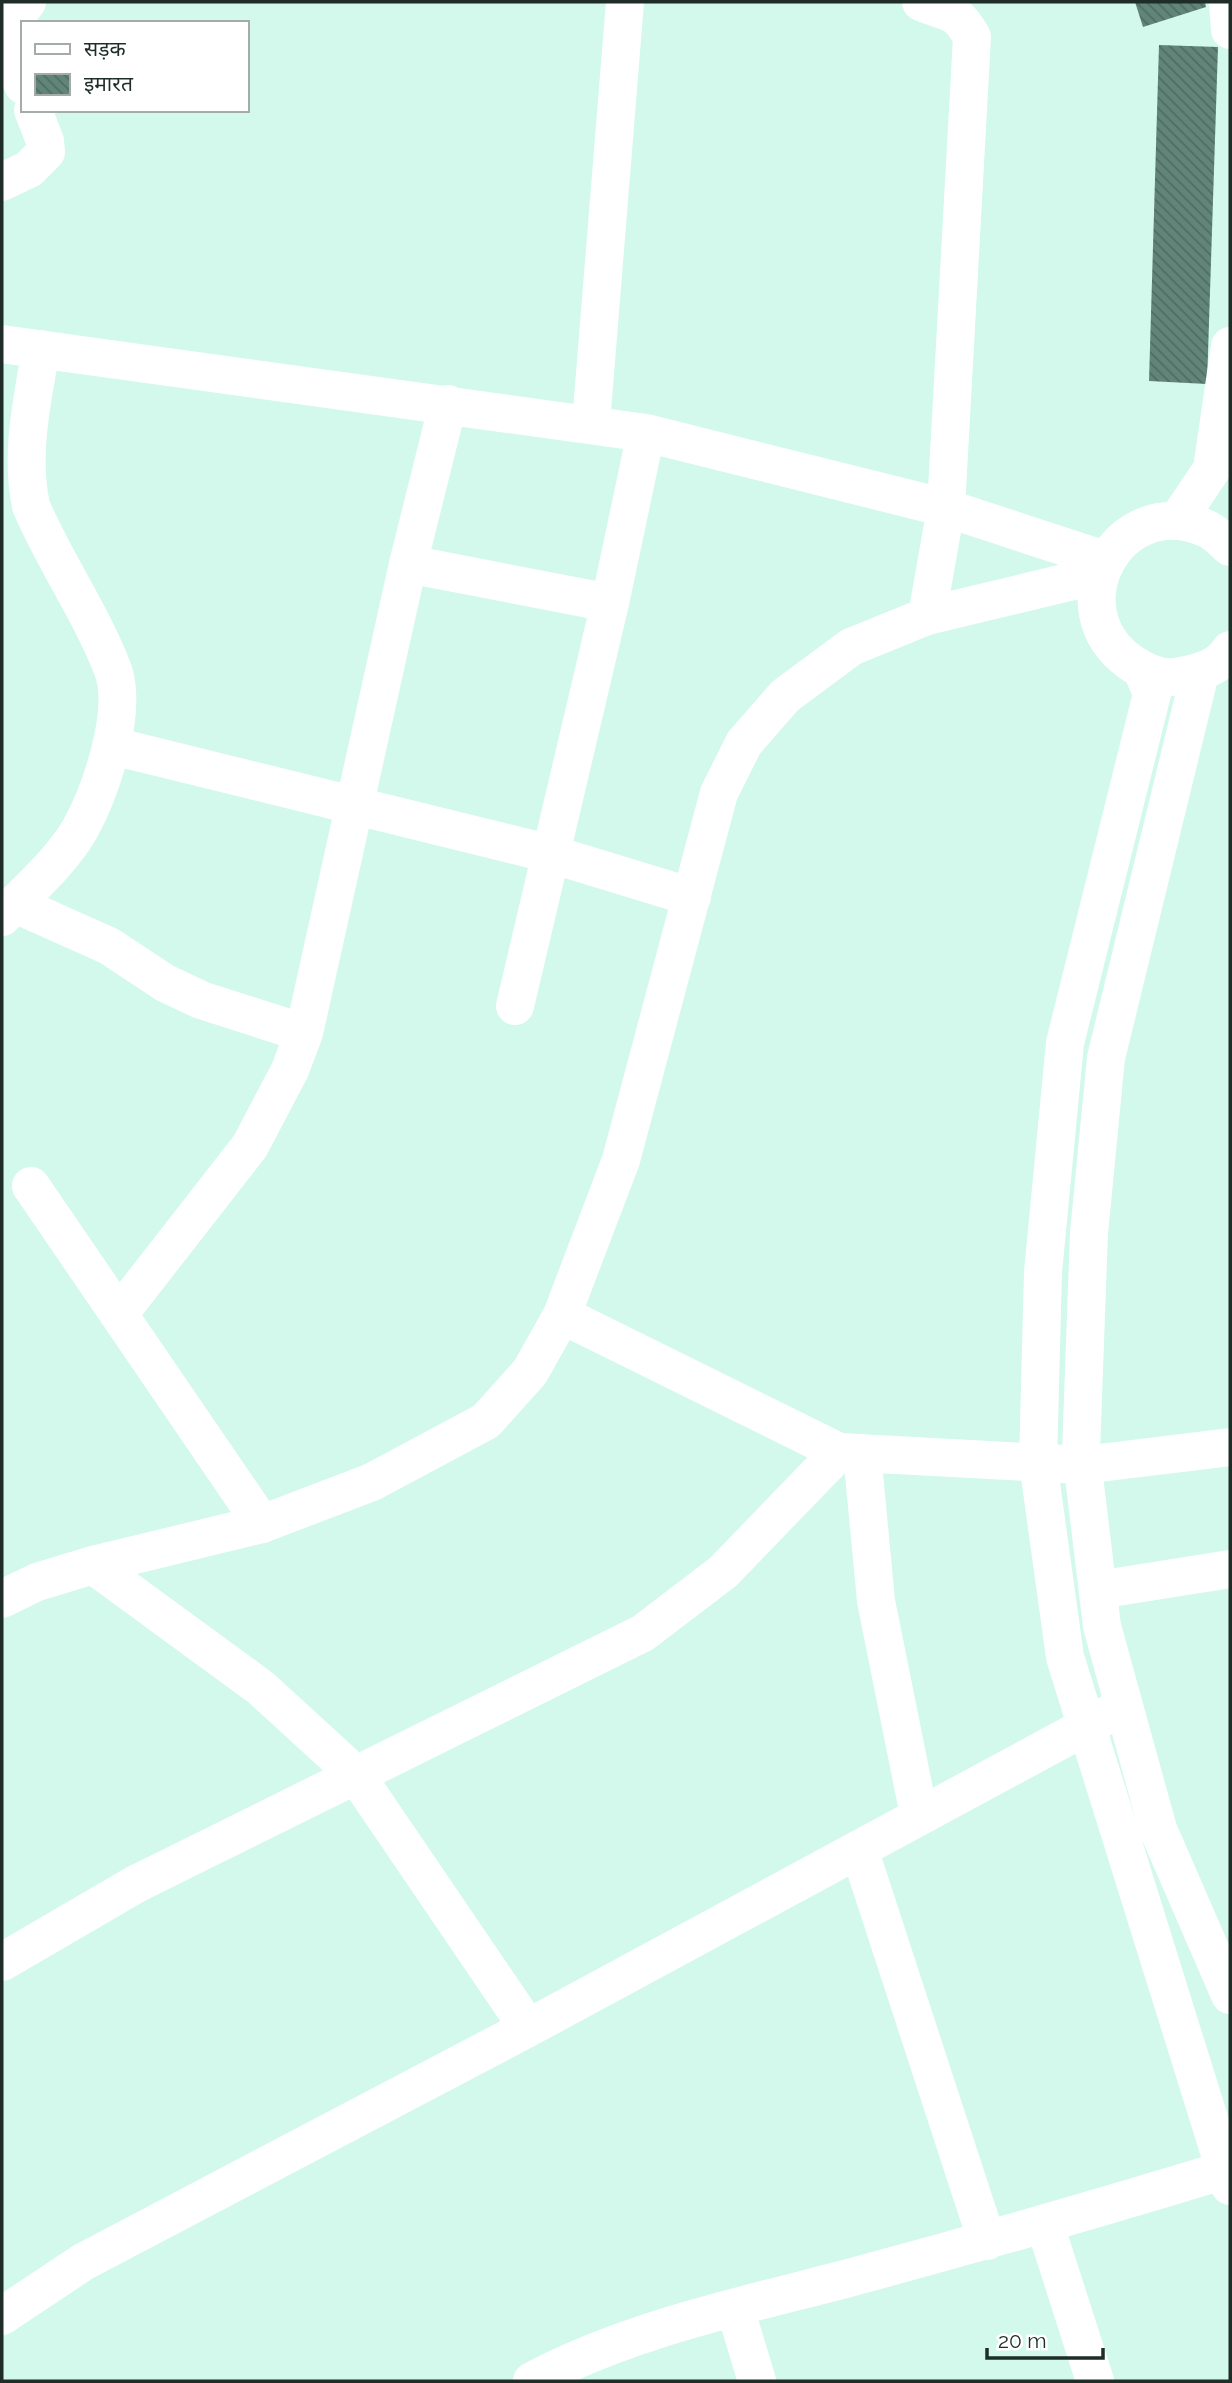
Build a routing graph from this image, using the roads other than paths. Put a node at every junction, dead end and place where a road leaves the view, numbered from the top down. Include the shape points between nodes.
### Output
1 (27, 2) edge
2 (921, 2) edge
3 (1228, 2) edge
4 (618, 5) edge
5 (1230, 30) edge
6 (21, 79) edge
7 (34, 112) edge
8 (2, 182) edge
9 (2, 344) edge
10 (1230, 346) edge
11 (41, 349) junction
12 (448, 404) junction
13 (591, 423) junction
14 (646, 433) junction
15 (946, 508) junction
16 (1177, 521) junction
17 (1230, 546) edge
18 (408, 564) junction
19 (1102, 567) junction
20 (610, 603) junction
21 (927, 616) junction
22 (1222, 660) edge
23 (1143, 672) junction
24 (113, 746) junction
25 (354, 806) junction
26 (551, 854) junction
27 (692, 897) junction
28 (8, 911) edge
29 (516, 1006) dead end
30 (304, 1033) junction
31 (31, 1186) dead end
32 (119, 1314) junction
33 (562, 1315) junction
34 (1230, 1447) edge
35 (851, 1452) junction
36 (1038, 1462) junction
37 (1083, 1465) junction
38 (262, 1524) junction
39 (93, 1565) junction
40 (1230, 1569) edge
41 (1098, 1590) junction
42 (2, 1599) edge
43 (1124, 1706) junction
44 (1087, 1726) junction
45 (356, 1775) junction
46 (919, 1815) junction
47 (859, 1849) junction
48 (2, 1962) edge
49 (1225, 1971) edge
50 (528, 2028) junction
51 (1228, 2178) edge
52 (1045, 2225) junction
53 (987, 2241) junction
54 (735, 2308) junction
55 (2, 2316) edge
56 (533, 2381) edge
57 (757, 2381) edge
58 (1095, 2381) edge

1 - 6 street via 6,24
2 - 15 street via 961,17 972,37
3 - 5 street
4 - 13 street
7 - 8 street via 46,152 29,169
9 - 11 street
10 - 16 street via 1212,469
11 - 12 street
11 - 24 street via 25,448 26,481 44,535 114,672 117,714
12 - 13 street
12 - 18 street
13 - 14 street
14 - 15 street
14 - 20 street
15 - 19 street
15 - 21 street
16 - 17 street via 1206,528
16 - 19 street via 1146,526 1121,540
18 - 20 street
18 - 25 street
19 - 21 street
19 - 23 street via 1099,626 1115,652
20 - 26 street
21 - 27 street via 851,647 785,696 744,743 719,793
22 - 23 street via 1170,678
22 - 37 street via 1106,1058 1088,1233
23 - 36 street via 1152,694 1065,1043 1043,1272
24 - 25 street
24 - 28 street via 80,829
25 - 26 street
25 - 30 street
26 - 27 street
26 - 29 street
27 - 33 street via 621,1160
28 - 30 street via 109,946 165,983 201,1000
30 - 32 street via 250,1146
31 - 32 street
32 - 38 street
33 - 35 street
33 - 38 street via 530,1372 486,1421 372,1482
34 - 37 street
35 - 36 street
35 - 45 street via 723,1572 643,1633
35 - 46 street
36 - 37 street
36 - 44 street via 1065,1657
37 - 41 street
38 - 39 street
39 - 42 street via 37,1582
39 - 45 street via 261,1688
40 - 41 street
41 - 43 street via 1102,1626
43 - 44 street
43 - 49 street via 1158,1829
44 - 46 street
44 - 51 street
45 - 48 street via 136,1884
45 - 50 street
46 - 47 street
47 - 50 street
47 - 53 street
50 - 55 street via 83,2262
51 - 52 street
52 - 53 street
52 - 58 street
53 - 54 street
54 - 56 street via 639,2336 570,2361
54 - 57 street

